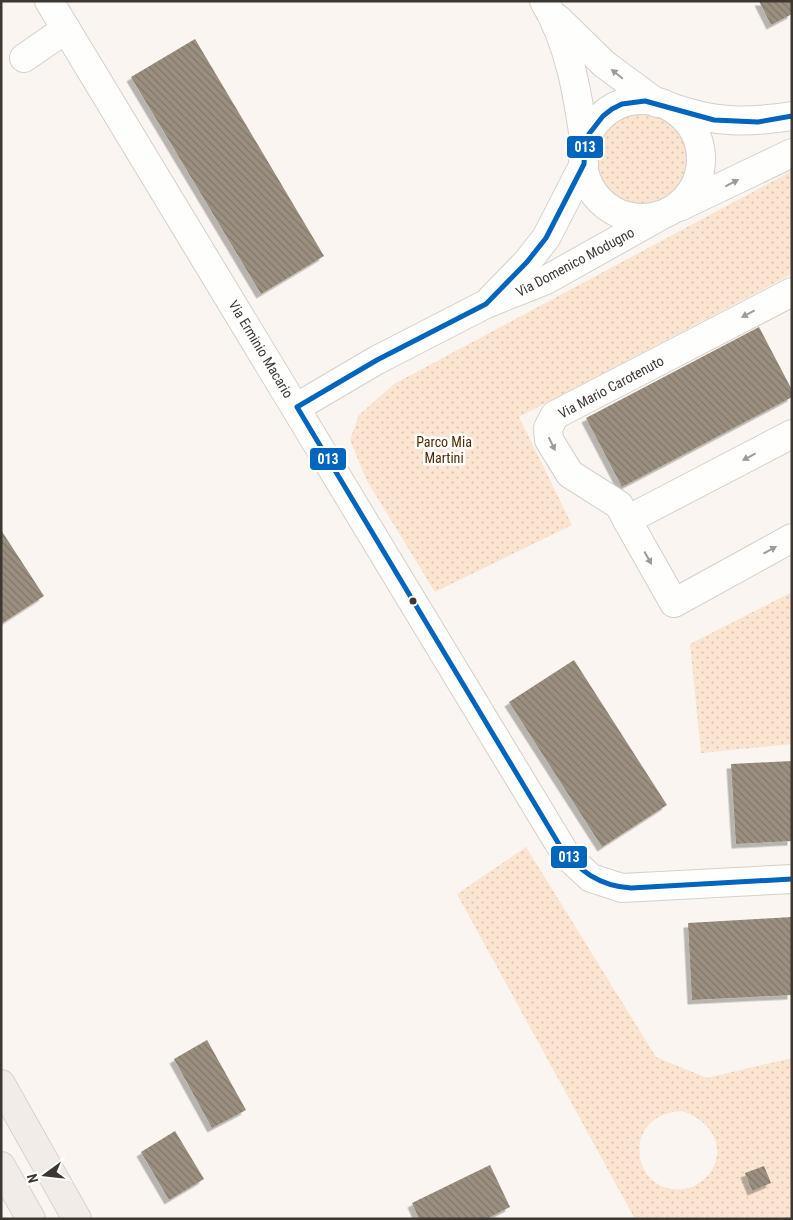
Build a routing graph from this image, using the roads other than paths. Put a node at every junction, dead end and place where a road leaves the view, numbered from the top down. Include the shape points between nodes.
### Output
1 (49, 1) edge
2 (547, 6) edge
3 (66, 29) junction
4 (24, 58) dead end
5 (662, 104) junction
6 (792, 116) edge
7 (792, 153) edge
8 (584, 155) junction
9 (667, 213) junction
10 (792, 292) edge
11 (486, 304) junction
12 (297, 407) junction
13 (792, 434) edge
14 (627, 520) junction
15 (792, 538) edge
16 (792, 879) edge
17 (1, 1084) edge
18 (1, 1166) edge
19 (32, 1219) edge
20 (77, 1219) edge

1 - 3 street, Via Erminio Macario
5 -> 2 street via 604,64
2 - 8 street via 575,83
3 - 4 street
3 - 12 street, Via Erminio Macario
5 - 6 street via 714,120 758,122
5 - 8 street via 634,101 612,109 595,124
5 - 9 street via 678,112 694,132 701,157 700,170 690,194
9 -> 7 street, Via Domenico Modugno
8 - 9 street via 590,187 605,206 626,216 650,218
8 - 11 street, Via Domenico Modugno via 546,238
9 - 11 street, Via Domenico Modugno via 546,280
10 -> 14 street, Via Mario Carotenuto via 555,415 548,428 549,440 570,474 619,505
11 - 12 street, Via Domenico Modugno via 377,360
12 - 16 street, Via Erminio Macario via 574,864 591,878 622,888
13 -> 14 street
14 -> 15 street, Via Mario Carotenuto via 674,603
17 - 20 main road
18 - 19 main road

